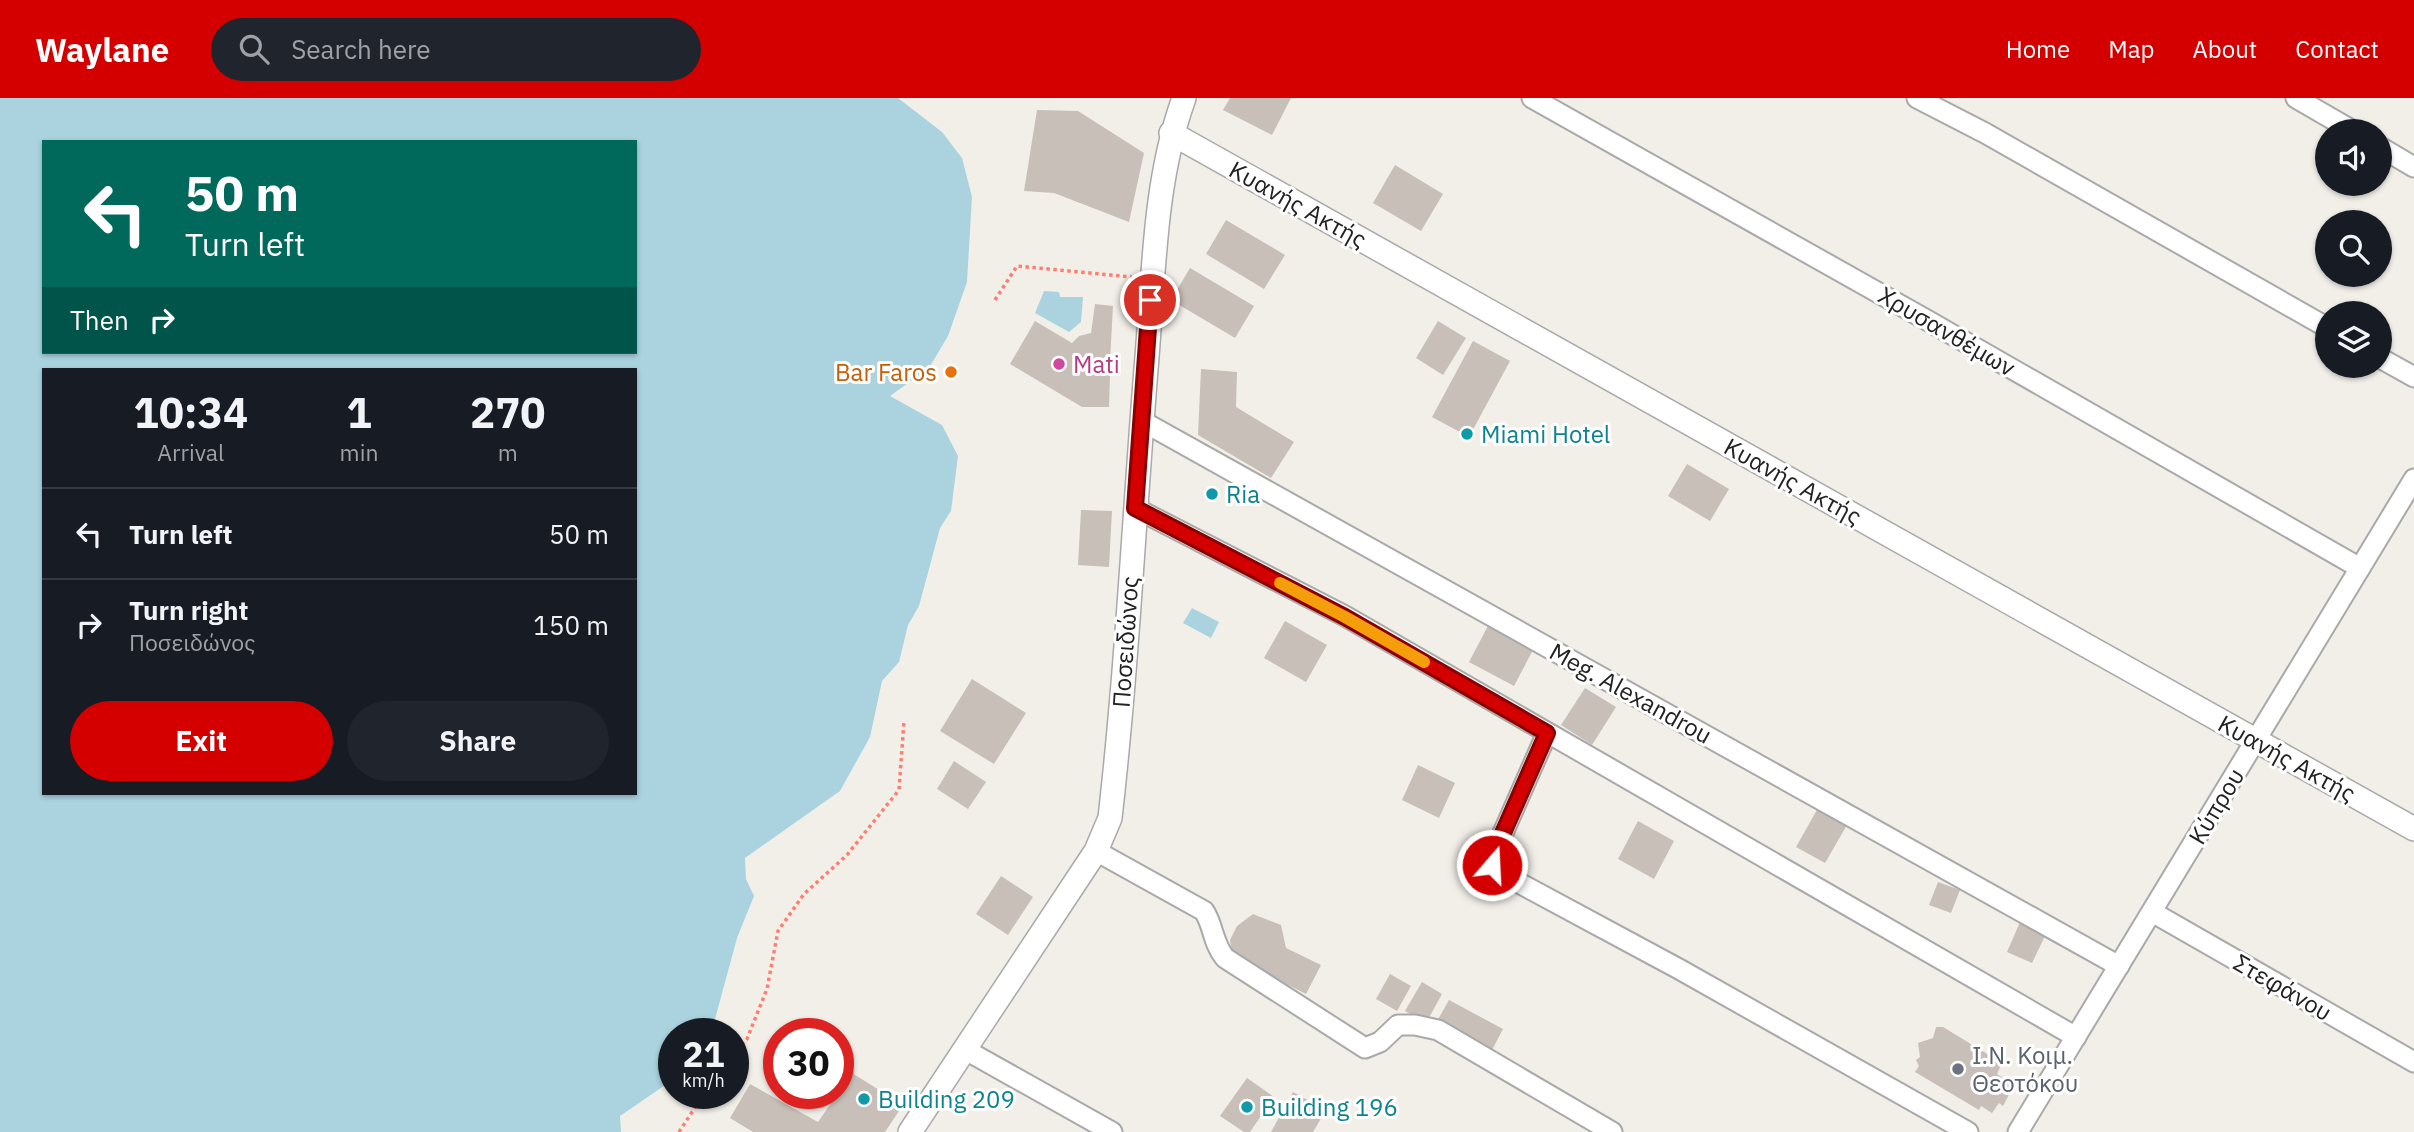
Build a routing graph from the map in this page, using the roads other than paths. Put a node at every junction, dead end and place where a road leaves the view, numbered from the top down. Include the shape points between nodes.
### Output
1 (1184, 98) edge
2 (1532, 98) edge
3 (1917, 98) edge
4 (2296, 98) edge
5 (2332, 119) edge
6 (1171, 133) junction
7 (2392, 154) edge
8 (2414, 167) edge
9 (2315, 321) edge
10 (2392, 365) edge
11 (2414, 377) edge
12 (1142, 421) junction
13 (2414, 479) edge
14 (1135, 508) junction
15 (2360, 568) junction
16 (1547, 733) junction
17 (2256, 740) junction
18 (2414, 829) edge
19 (1096, 851) junction
20 (2152, 912) junction
21 (2119, 966) junction
22 (2076, 1037) junction
23 (964, 1049) junction
24 (2414, 1062) edge
25 (2024, 1130) edge
26 (911, 1132) edge
27 (1112, 1132) edge
28 (1612, 1132) edge
29 (1968, 1132) edge

1 - 6 street, Ποσειδώνος
2 - 15 street, Χρυσανθέμων
3 - 9 street
4 - 5 street
6 - 12 street, Ποσειδώνος via 1152,279
6 - 17 street, Κυανής Ακτής
7 - 8 street
10 - 11 street
12 - 14 street, Ποσειδώνος
12 - 21 street, Meg. Alexandrou
13 - 15 street, Κύπρου
14 - 16 street via 1345,617
14 - 19 street, Ποσειδώνος via 1110,818
15 - 17 street, Κύπρου
16 - 22 street
16 - 29 street via 1492,858 1495,870
17 - 18 street, Κυανής Ακτής
17 - 20 street, Κύπρου
19 - 23 street, Ποσειδώνος
19 - 28 street via 1204,911 1213,940 1225,958 1365,1048 1380,1042 1398,1025 1438,1030
20 - 21 street, Κύπρου
20 - 24 street, Στεφάνου
21 - 22 street, Κύπρου
22 - 25 street, Κύπρου
23 - 26 street, Ποσειδώνος
23 - 27 street

